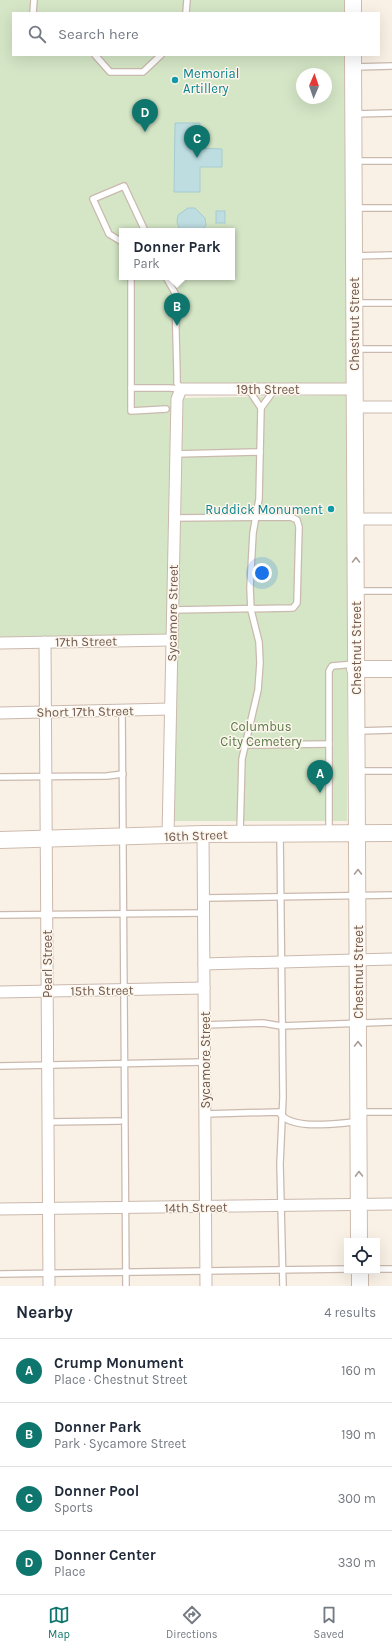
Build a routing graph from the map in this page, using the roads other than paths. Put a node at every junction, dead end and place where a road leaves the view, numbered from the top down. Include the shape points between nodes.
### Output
1 (34, 0) edge
2 (186, 0) edge
3 (353, 0) edge
4 (33, 12) edge
5 (186, 12) edge
6 (353, 12) edge
7 (96, 56) edge
8 (160, 56) edge
9 (353, 61) edge
10 (392, 66) edge
11 (392, 113) edge
12 (354, 114) junction
13 (354, 161) junction
14 (392, 161) edge
15 (354, 208) junction
16 (392, 208) edge
17 (144, 228) edge
18 (119, 240) edge
19 (392, 255) edge
20 (354, 256) junction
21 (131, 280) edge
22 (168, 280) edge
23 (354, 303) junction
24 (392, 303) edge
25 (392, 349) edge
26 (354, 350) junction
27 (131, 388) junction
28 (275, 389) junction
29 (354, 389) junction
30 (181, 390) junction
31 (249, 390) junction
32 (355, 407) junction
33 (392, 407) edge
34 (261, 408) junction
35 (166, 409) dead end
36 (260, 452) junction
37 (174, 454) junction
38 (256, 516) junction
39 (173, 518) junction
40 (356, 519) junction
41 (392, 519) edge
42 (356, 591) junction
43 (392, 591) edge
44 (172, 610) junction
45 (251, 610) junction
46 (171, 640) junction
47 (45, 642) junction
48 (0, 643) edge
49 (355, 667) junction
50 (392, 669) edge
51 (170, 709) junction
52 (122, 710) junction
53 (46, 712) junction
54 (0, 713) edge
55 (392, 730) edge
56 (356, 731) junction
57 (328, 744) junction
58 (245, 746) junction
59 (392, 771) edge
60 (357, 772) junction
61 (123, 774) junction
62 (46, 776) junction
63 (0, 777) edge
64 (358, 833) junction
65 (392, 833) edge
66 (203, 834) junction
67 (240, 834) junction
68 (280, 834) junction
69 (329, 834) junction
70 (168, 836) junction
71 (124, 837) junction
72 (0, 840) edge
73 (46, 840) junction
74 (358, 895) junction
75 (392, 895) edge
76 (281, 896) junction
77 (204, 898) junction
78 (123, 913) junction
79 (204, 913) junction
80 (46, 914) junction
81 (0, 915) edge
82 (392, 959) edge
83 (358, 960) junction
84 (282, 962) junction
85 (204, 964) junction
86 (204, 988) junction
87 (124, 990) junction
88 (47, 991) junction
89 (0, 992) edge
90 (358, 1022) junction
91 (392, 1022) edge
92 (204, 1025) junction
93 (281, 1026) junction
94 (205, 1062) junction
95 (125, 1064) junction
96 (48, 1065) junction
97 (0, 1066) edge
98 (392, 1112) edge
99 (205, 1114) junction
100 (358, 1117) junction
101 (282, 1118) junction
102 (120, 1121) dead end
103 (48, 1122) junction
104 (359, 1204) junction
105 (392, 1204) edge
106 (282, 1205) junction
107 (205, 1206) junction
108 (126, 1208) junction
109 (0, 1209) edge
110 (48, 1209) junction
111 (360, 1238) edge
112 (344, 1269) edge
113 (380, 1269) edge
114 (392, 1269) edge
115 (284, 1270) junction
116 (206, 1271) junction
117 (126, 1272) junction
118 (0, 1274) edge
119 (48, 1274) junction
120 (360, 1274) edge
121 (48, 1286) edge
122 (126, 1286) edge
123 (206, 1286) edge
124 (283, 1286) edge
125 (360, 1286) edge

1 - 4 lane
2 - 5 lane
3 - 6 street
7 - 8 lane via 110,72 143,72
9 - 10 lane
9 - 12 street, Chestnut Street
11 - 12 lane
12 - 13 street, Chestnut Street
13 - 14 lane
13 - 15 street, Chestnut Street
15 - 16 lane
15 - 20 street, Chestnut Street
17 - 18 lane via 124,186 93,199 109,234
19 - 20 lane
20 - 23 street, Chestnut Street
21 - 27 lane
22 - 30 lane via 175,293 177,383
23 - 24 lane
23 - 26 street, Chestnut Street
25 - 26 lane
26 - 29 street, Chestnut Street
27 - 30 lane
27 - 35 lane via 131,411
28 - 29 street, 19th Street
28 - 31 street, 19th Street
28 - 34 lane
29 - 32 street, Chestnut Street
30 - 31 street, 19th Street
30 - 37 street, Sycamore Street via 176,399
31 - 34 lane
32 - 33 street
32 - 40 street, Chestnut Street
34 - 36 lane
36 - 37 lane
36 - 38 lane
37 - 39 street, Sycamore Street
38 - 39 lane
38 - 45 lane via 253,533
38 - 45 lane via 291,517 297,520 297,603 293,608
39 - 44 street, Sycamore Street
40 - 41 street
42 -> 40 street, Chestnut Street
42 - 43 lane
42 - 49 street, Chestnut Street
44 - 45 lane
44 - 46 street, Sycamore Street
45 - 58 lane via 259,642 260,663 258,690
46 - 47 street, 17th Street
46 - 51 street, Sycamore Street
47 - 48 street, 17th Street
47 - 53 street, Pearl Street
49 - 50 street
49 - 56 street, Chestnut Street
49 - 57 lane via 332,666 329,672
51 - 52 street, Short 17th Street
51 - 70 street, Sycamore Street
52 - 53 street, Short 17th Street
52 - 61 lane
53 - 54 street, Short 17th Street
53 - 62 street, Pearl Street
55 - 56 lane
56 - 60 street, Chestnut Street
57 - 58 lane
57 - 69 lane
58 - 67 lane via 242,759
59 - 60 lane
60 - 64 street, Chestnut Street
61 - 62 lane
61 - 71 lane
62 - 63 lane
62 - 73 street, Pearl Street
64 - 65 street, 16th Street
64 - 69 street, 16th Street
74 -> 64 street, Chestnut Street
66 - 67 street, 16th Street
66 - 70 street, 16th Street
66 - 77 street, Sycamore Street
67 - 68 street, 16th Street
68 - 69 street, 16th Street
68 - 76 lane
70 - 71 street, 16th Street
71 - 73 street, 16th Street
71 - 78 lane
72 - 73 street, 16th Street
73 - 80 street, Pearl Street
74 - 75 lane
74 - 76 lane
74 - 83 street, Chestnut Street
76 - 77 lane
76 - 84 lane
77 - 79 street, Sycamore Street
78 - 79 lane
78 - 80 lane
78 - 87 lane
79 - 85 street, Sycamore Street
80 - 81 lane
80 - 88 street, Pearl Street
82 - 83 street
83 - 84 street
83 - 90 street, Chestnut Street
84 - 85 street
84 - 93 lane
85 - 86 street, Sycamore Street
86 - 87 street, 15th Street
86 - 92 street, Sycamore Street
87 - 88 street, 15th Street
87 - 95 lane
88 - 89 street, 15th Street
88 - 96 street, Pearl Street
90 - 91 lane
90 - 93 lane
100 -> 90 street, Chestnut Street
92 - 93 lane via 263,1023
92 - 94 street, Sycamore Street
93 - 101 lane
94 - 95 lane
94 - 99 street, Sycamore Street
95 - 96 lane
95 - 108 lane
96 - 97 lane
96 - 103 street, Pearl Street
98 - 100 lane
99 - 101 lane via 278,1112
99 - 107 street, Sycamore Street
100 - 101 lane via 302,1124
104 -> 100 street, Chestnut Street
101 - 106 lane
102 - 103 lane
103 - 110 street, Pearl Street
104 - 105 street, 14th Street
104 - 106 street, 14th Street
104 - 111 street, Chestnut Street
106 - 107 street, 14th Street
106 - 115 lane
107 - 108 street, 14th Street
107 - 116 street, Sycamore Street
108 - 110 street, 14th Street
108 - 117 lane
109 - 110 street, 14th Street
110 - 119 street, Pearl Street
112 - 115 lane
113 - 114 lane
115 - 116 lane
115 - 124 lane
116 - 117 lane
116 - 123 street, Sycamore Street
117 - 119 lane
117 - 122 lane
118 - 119 lane
119 - 121 street, Pearl Street
120 - 125 street

